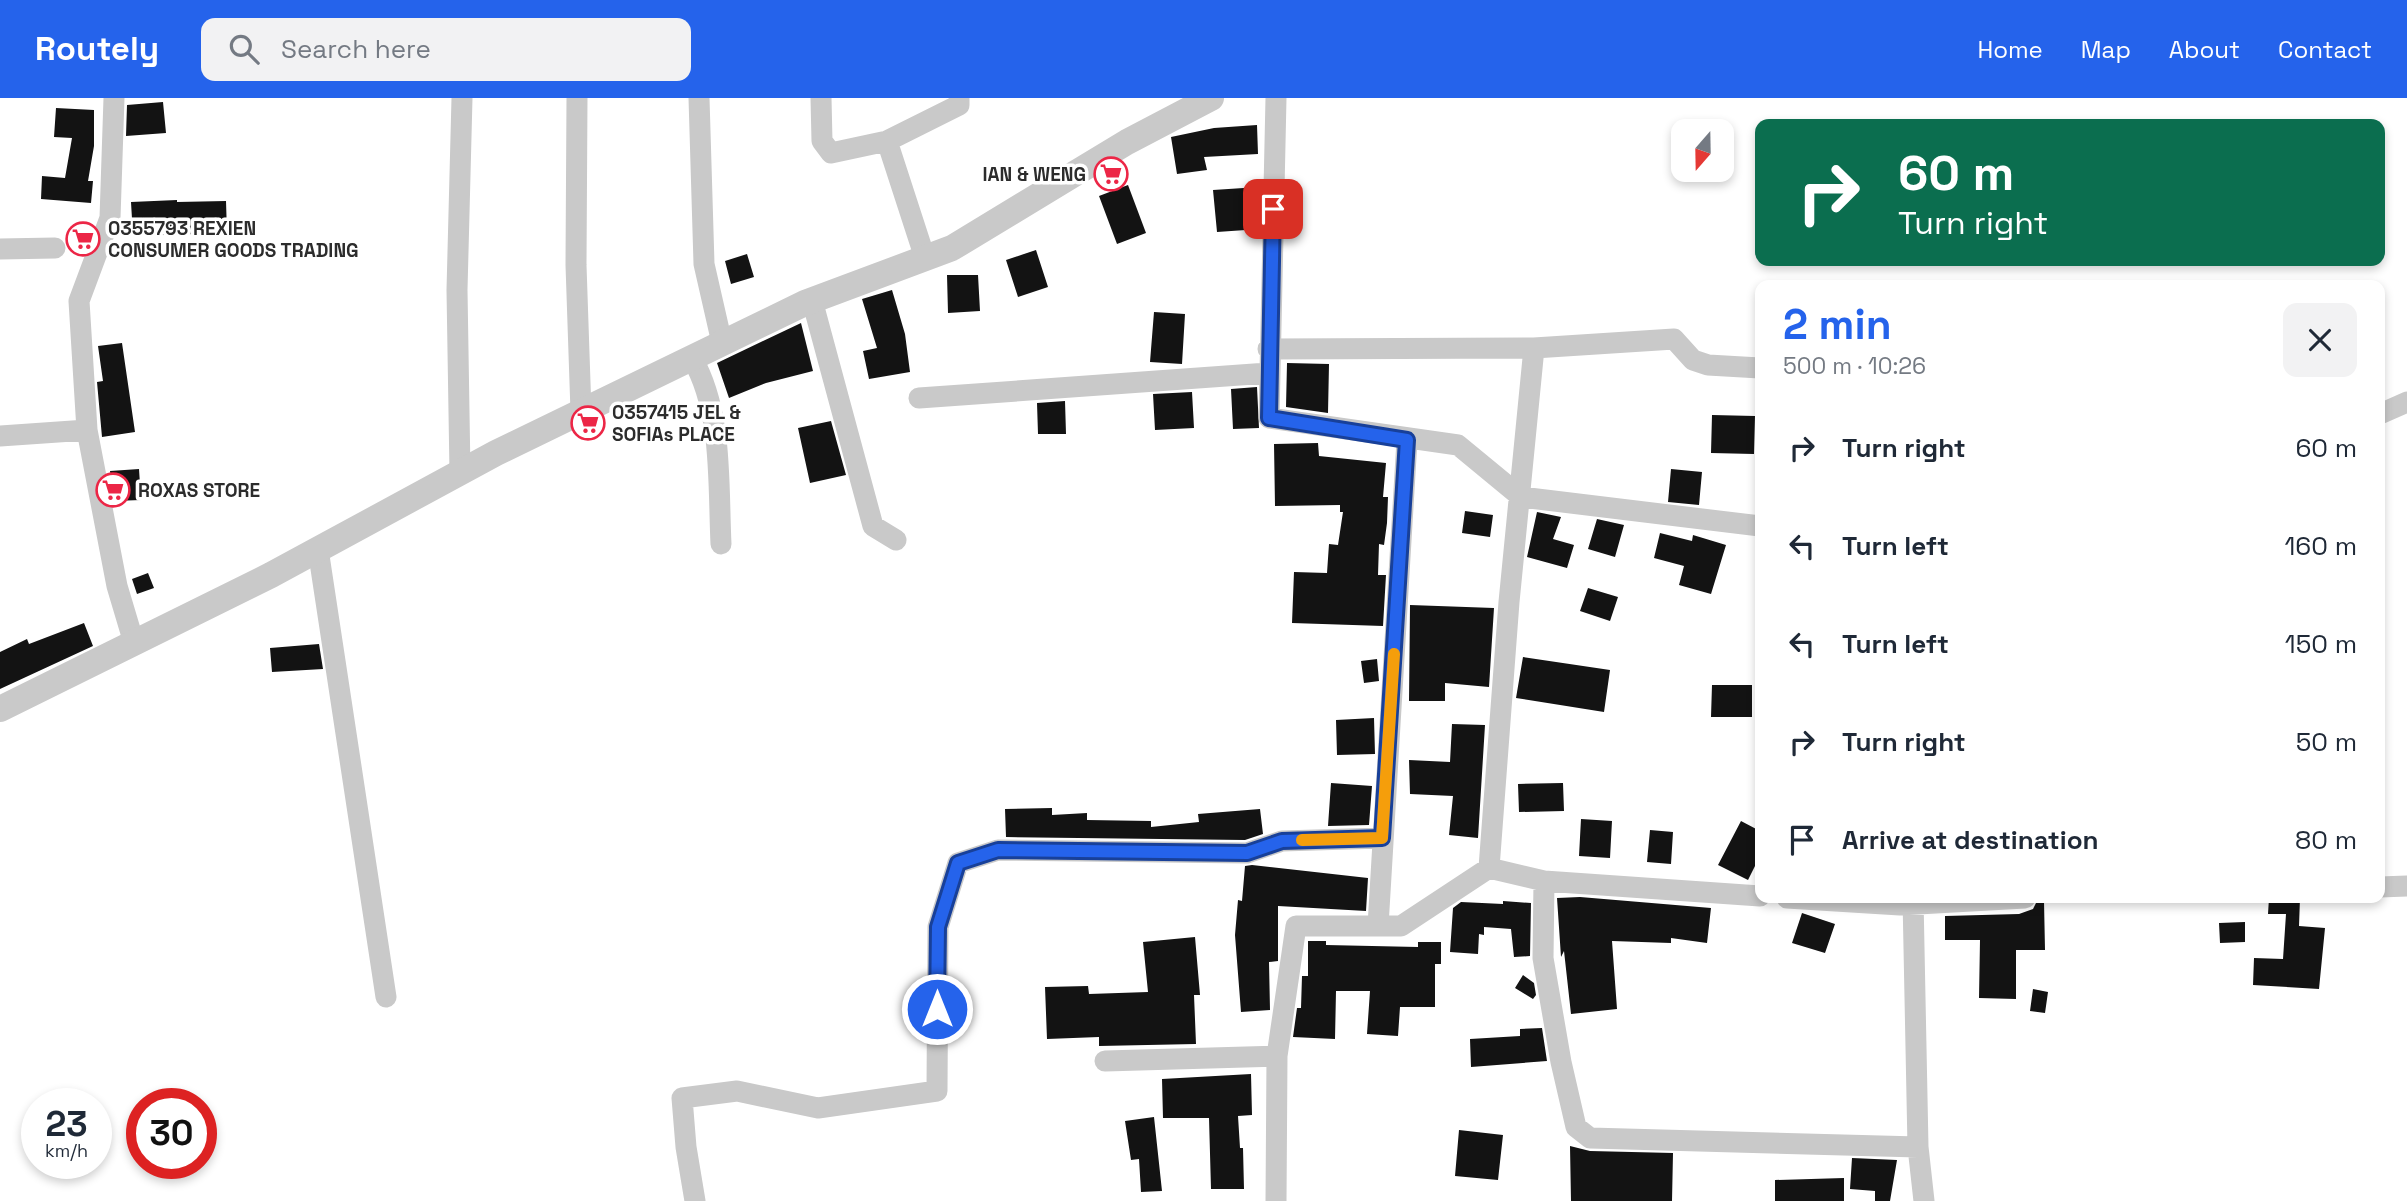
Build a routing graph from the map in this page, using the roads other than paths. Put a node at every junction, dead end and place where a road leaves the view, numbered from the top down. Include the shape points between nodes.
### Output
1 (114, 98) edge
2 (462, 98) edge
3 (577, 98) edge
4 (699, 98) edge
5 (821, 98) edge
6 (959, 98) edge
7 (1211, 98) edge
8 (1276, 98) edge
9 (887, 141) junction
10 (55, 248) dead end
11 (0, 249) edge
12 (925, 258) junction
13 (812, 300) junction
14 (722, 343) junction
15 (1534, 348) junction
16 (1268, 349) junction
17 (692, 358) junction
18 (1755, 368) edge
19 (1268, 373) junction
20 (919, 398) dead end
21 (2407, 402) edge
22 (581, 412) junction
23 (2385, 412) edge
24 (87, 430) junction
25 (0, 436) edge
26 (1407, 440) junction
27 (460, 473) junction
28 (1521, 497) junction
29 (1755, 525) edge
30 (896, 540) dead end
31 (721, 544) dead end
32 (318, 549) junction
33 (134, 643) junction
34 (0, 709) edge
35 (1382, 838) junction
36 (1489, 868) junction
37 (1544, 881) junction
38 (2407, 886) edge
39 (2385, 887) edge
40 (1755, 896) edge
41 (1913, 903) edge
42 (1378, 926) junction
43 (386, 996) dead end
44 (1277, 1056) junction
45 (1105, 1061) dead end
46 (1918, 1147) junction
47 (695, 1201) edge
48 (1276, 1201) edge
49 (1924, 1201) edge

1 - 24 street via 110,218 79,301
2 - 27 street via 457,289
3 - 22 street
4 - 14 street via 704,264
5 - 9 street via 822,141 831,153
6 - 9 street via 959,104
7 - 12 street via 1127,142 951,248
8 - 16 street
9 - 12 street
10 - 11 street
12 - 13 street
13 - 14 street
13 - 30 street via 873,526
14 - 17 street
15 - 16 street
15 - 18 street via 1674,339 1693,359 1708,365
15 - 28 street
16 - 19 street
17 - 22 street
17 - 31 street via 707,384 716,443
19 - 20 street
19 - 26 street via 1269,418
21 - 23 street
22 - 27 street
24 - 25 street
24 - 33 street via 117,586
26 - 28 street via 1458,445
26 - 35 street
27 - 32 street
28 - 29 street
28 - 36 street
32 - 33 street
32 - 43 street
33 - 34 street
35 - 42 street
35 - 47 street via 1282,841 1247,853 998,850 958,863 938,927 937,1091 818,1108 737,1091 682,1097
36 - 37 street
36 - 42 street via 1401,926
37 - 40 street
37 - 46 street via 1543,958 1561,1062 1581,1134 1590,1138
38 - 39 street
41 - 46 street
42 - 44 street via 1296,926
44 - 45 street
44 - 48 street
46 - 49 street

